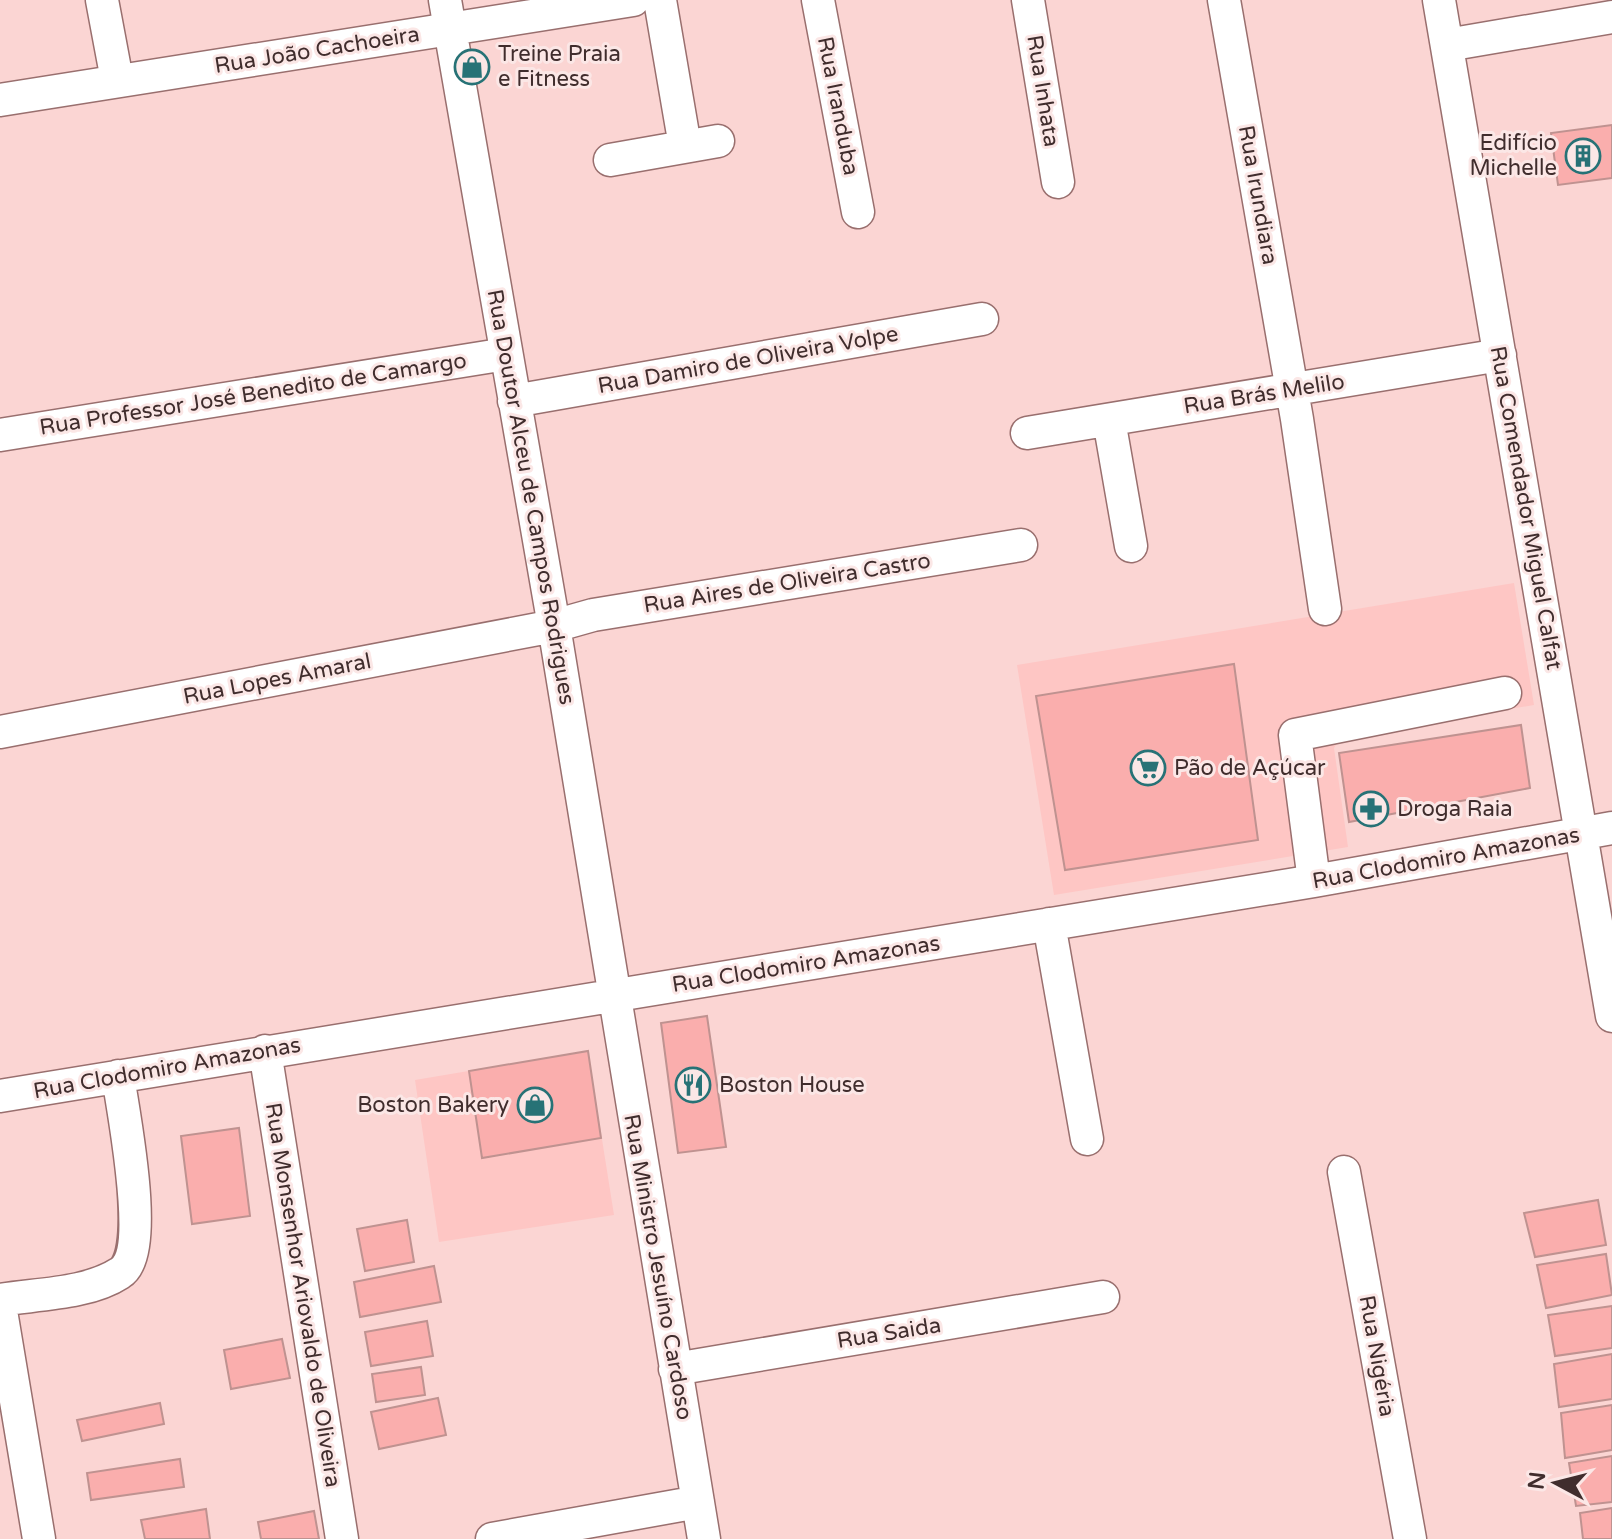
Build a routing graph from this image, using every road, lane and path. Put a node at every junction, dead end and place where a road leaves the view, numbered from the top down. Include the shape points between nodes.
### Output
1 (102, 0) edge
2 (633, 0) edge
3 (660, 0) edge
4 (818, 0) edge
5 (1028, 0) edge
6 (1224, 0) edge
7 (1439, 0) edge
8 (448, 15) edge
9 (1612, 17) edge
10 (1447, 45) junction
11 (117, 80) junction
12 (0, 100) edge
13 (718, 141) dead end
14 (685, 146) junction
15 (610, 160) dead end
16 (1058, 182) dead end
17 (858, 212) dead end
18 (982, 319) dead end
19 (506, 354) junction
20 (1500, 355) junction
21 (1291, 390) junction
22 (514, 401) junction
23 (1109, 420) junction
24 (1027, 433) dead end
25 (0, 435) edge
26 (1021, 545) dead end
27 (1131, 546) dead end
28 (1325, 609) dead end
29 (554, 626) junction
30 (1505, 693) dead end
31 (0, 732) edge
32 (1597, 831) edge
33 (1314, 881) junction
34 (1049, 924) junction
35 (612, 995) junction
36 (1612, 1016) edge
37 (265, 1051) junction
38 (118, 1076) junction
39 (0, 1096) edge
40 (1087, 1139) dead end
41 (1344, 1172) dead end
42 (1103, 1297) dead end
43 (0, 1302) edge
44 (675, 1369) junction
45 (11, 1436) edge
46 (698, 1502) junction
47 (39, 1539) edge
48 (342, 1539) edge
49 (492, 1539) edge
50 (704, 1539) edge
51 (1410, 1539) edge

1 - 11 street
2 - 8 street, Rua João Cachoeira
3 - 14 street
4 - 17 street, Rua Iranduba
5 - 16 street, Rua Inhata
6 - 21 street, Rua Irundiara
7 - 10 street, Rua Comendador Miguel Calfat
8 - 11 street, Rua João Cachoeira
8 - 19 street, Rua Doutor Alceu de Campos Rodrigues
9 - 10 street
10 - 20 street, Rua Comendador Miguel Calfat
11 - 12 street, Rua João Cachoeira
13 - 14 street
14 - 15 street
18 - 22 street, Rua Damiro de Oliveira Volpe
19 - 22 street, Rua Doutor Alceu de Campos Rodrigues
19 - 25 street, Rua Professor José Benedito de Camargo
20 - 21 street, Rua Brás Melilo
20 - 32 street, Rua Comendador Miguel Calfat
21 - 23 street, Rua Brás Melilo
21 - 28 street, Rua Irundiara
22 - 29 street, Rua Doutor Alceu de Campos Rodrigues
23 - 24 street, Rua Brás Melilo
23 - 27 street
26 - 29 street, Rua Aires de Oliveira Castro via 593,615
29 - 31 street, Rua Lopes Amaral
29 - 35 street, Rua Doutor Alceu de Campos Rodrigues
30 - 33 street via 1295,735
32 - 33 street, Rua Clodomiro Amazonas
32 - 36 street, Rua Comendador Miguel Calfat
33 - 34 street, Rua Clodomiro Amazonas
34 - 35 street, Rua Clodomiro Amazonas
34 - 40 street
35 - 37 street, Rua Clodomiro Amazonas
35 - 44 street, Rua Ministro Jesuíno Cardoso
37 - 38 street, Rua Clodomiro Amazonas
37 - 48 street, Rua Monsenhor Ariovaldo de Oliveira
38 - 39 street, Rua Clodomiro Amazonas
38 - 43 street via 136,1217 133,1257 122,1272 97,1283
41 - 51 street, Rua Nigéria
42 - 44 street, Rua Saida
43 - 45 street
44 - 46 street, Rua Ministro Jesuíno Cardoso
45 - 47 street
46 - 49 street
46 - 50 street, Rua Ministro Jesuíno Cardoso

